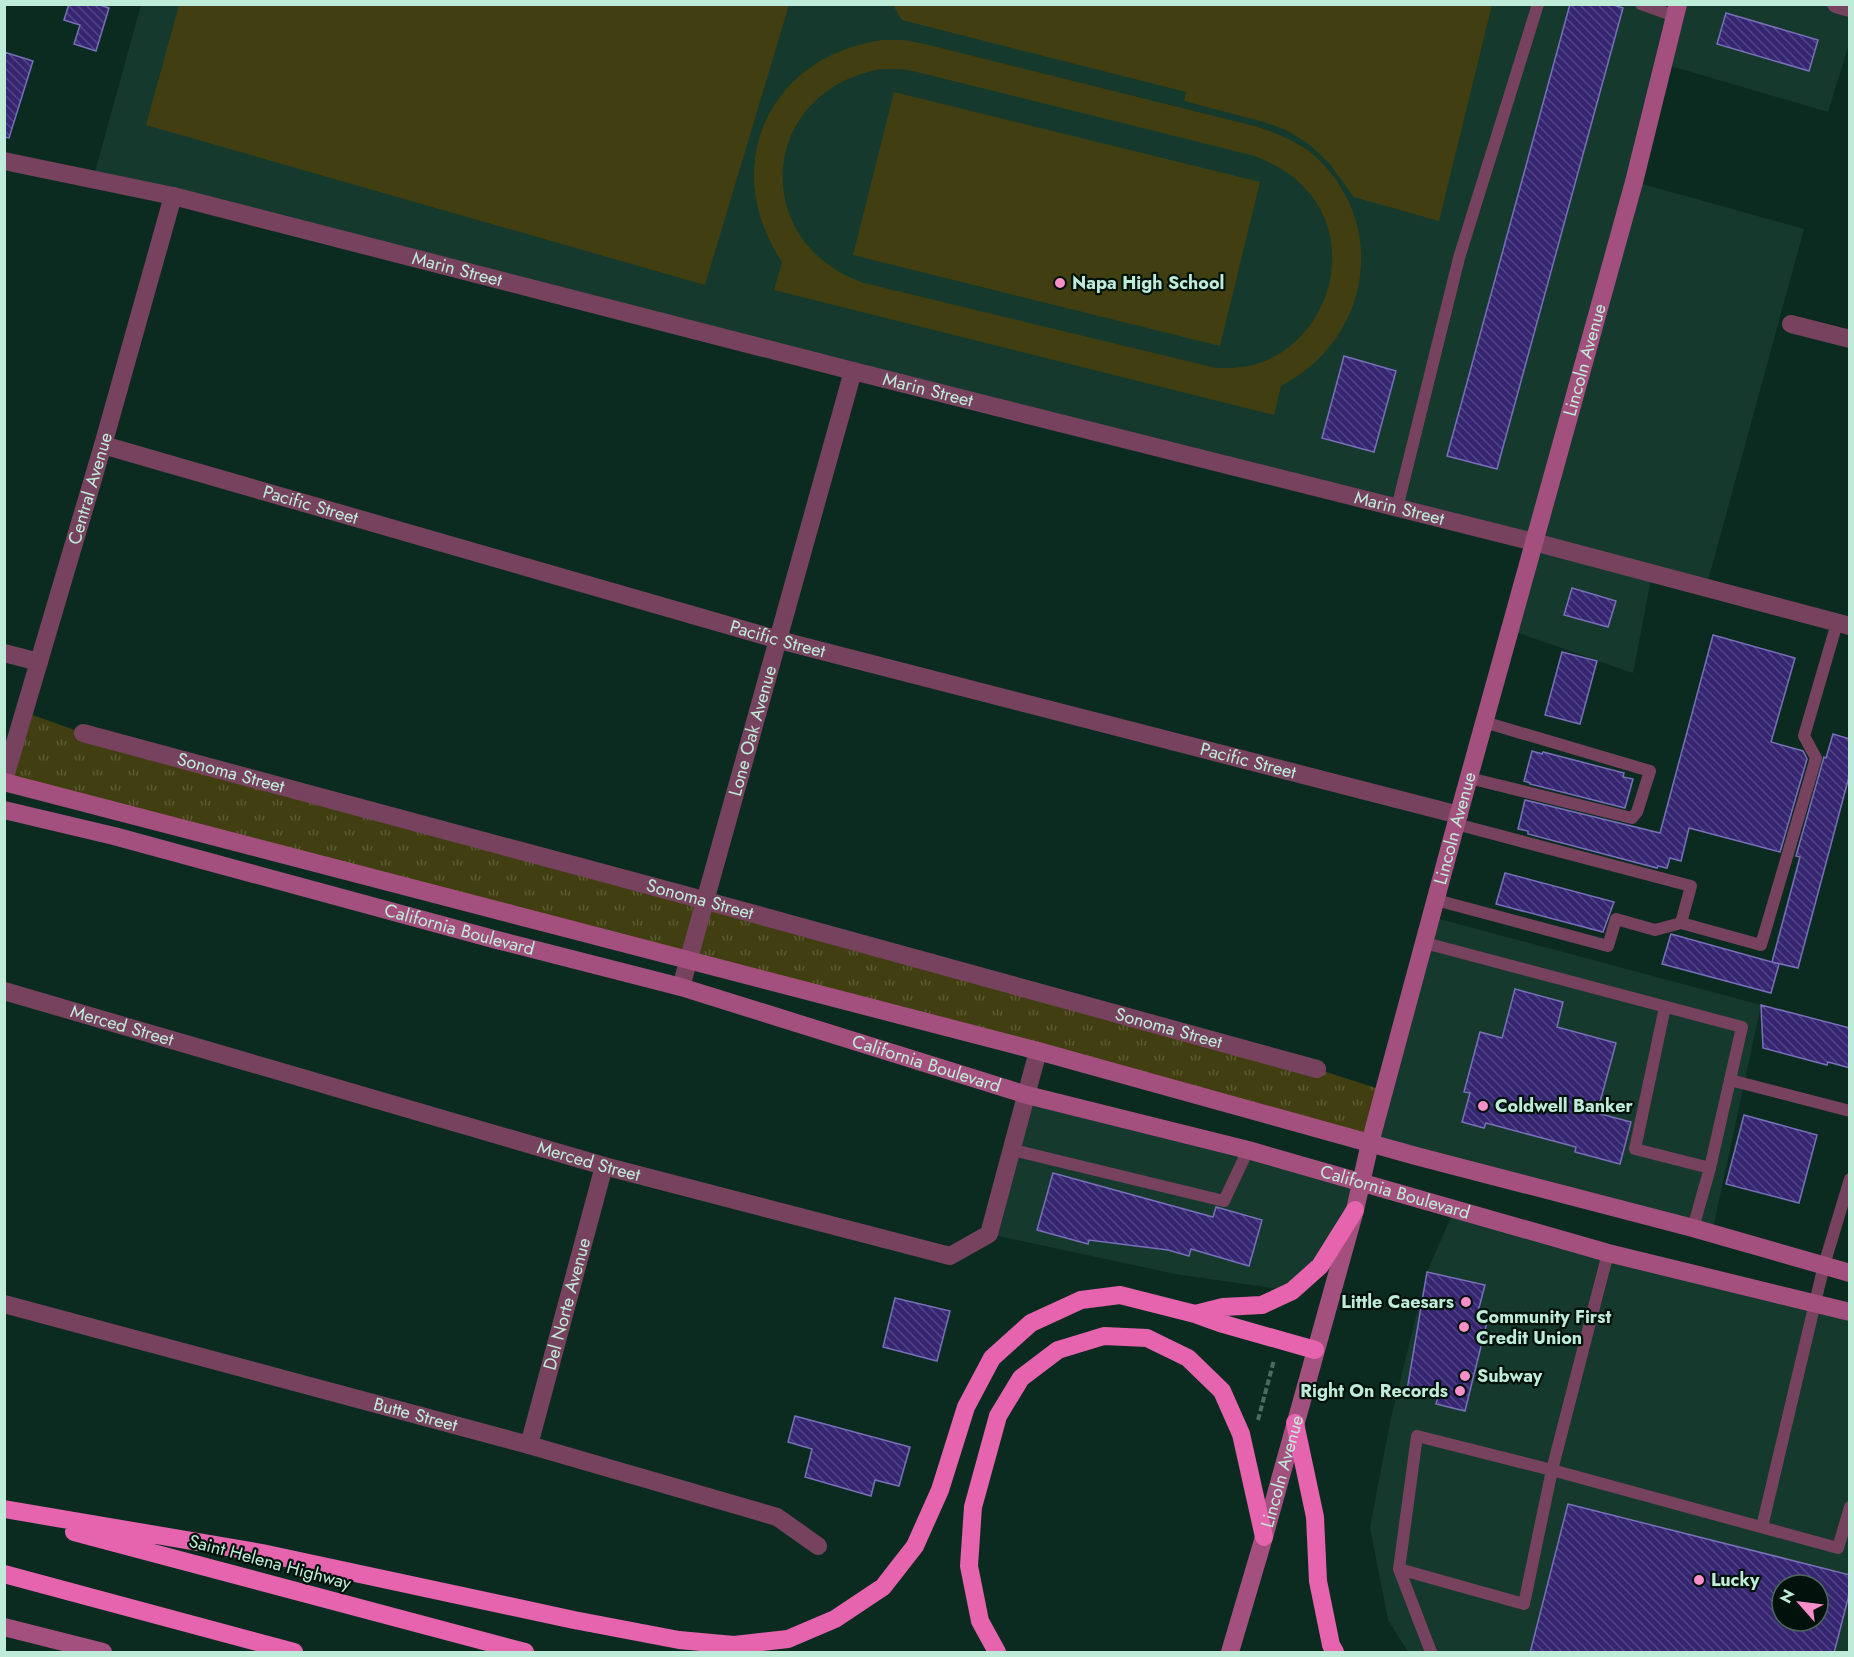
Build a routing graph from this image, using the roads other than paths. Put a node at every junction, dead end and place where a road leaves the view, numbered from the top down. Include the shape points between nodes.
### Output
1 (1538, 4) edge
2 (1641, 4) edge
3 (1836, 4) edge
4 (1850, 8) edge
5 (1676, 10) edge
6 (4, 161) edge
7 (173, 196) junction
8 (1791, 324) dead end
9 (1850, 339) edge
10 (853, 371) junction
11 (103, 445) junction
12 (1397, 508) junction
13 (1534, 542) junction
14 (1843, 625) edge
15 (779, 640) junction
16 (4, 653) edge
17 (39, 662) junction
18 (1485, 722) junction
19 (83, 733) dead end
20 (1469, 778) junction
21 (4, 781) edge
22 (4, 810) edge
23 (1457, 820) junction
24 (1436, 900) junction
25 (707, 901) junction
26 (1681, 923) junction
27 (1425, 943) junction
28 (688, 961) junction
29 (681, 987) junction
30 (4, 991) edge
31 (1665, 1007) junction
32 (1038, 1051) junction
33 (1317, 1069) dead end
34 (1730, 1080) junction
35 (1027, 1095) junction
36 (1850, 1111) edge
37 (1370, 1143) junction
38 (1013, 1150) junction
39 (1248, 1150) junction
40 (604, 1166) junction
41 (1710, 1168) junction
42 (1850, 1179) edge
43 (1361, 1182) junction
44 (1355, 1209) junction
45 (1693, 1228) junction
46 (1608, 1253) junction
47 (1824, 1265) junction
48 (1850, 1273) edge
49 (1815, 1303) junction
50 (4, 1304) edge
51 (1850, 1312) edge
52 (1195, 1314) junction
53 (1315, 1350) junction
54 (1295, 1424) junction
55 (529, 1445) junction
56 (1552, 1470) junction
57 (1850, 1507) edge
58 (4, 1511) edge
59 (1762, 1527) junction
60 (1264, 1537) junction
61 (818, 1546) dead end
62 (1844, 1550) edge
63 (1399, 1569) junction
64 (4, 1574) edge
65 (4, 1627) edge
66 (103, 1653) edge
67 (294, 1653) edge
68 (525, 1653) edge
69 (997, 1653) edge
70 (1230, 1653) edge
71 (1335, 1653) edge
72 (1431, 1653) edge

1 - 12 lane via 1460,258
2 - 5 lane
3 - 4 street
5 - 13 street, Lincoln Avenue via 1634,182
6 - 7 street, Marin Street
7 - 10 street, Marin Street
7 - 11 street, Central Avenue
8 - 9 street
10 - 12 street, Marin Street
10 - 15 street, Lone Oak Avenue
11 - 15 street, Pacific Street
11 - 17 street, Central Avenue
12 - 13 street, Marin Street
13 - 14 street, Marin Street
13 - 18 street, Lincoln Avenue
14 - 26 lane via 1804,736 1816,758 1761,945
15 - 23 street, Pacific Street
15 - 25 street, Lone Oak Avenue
16 - 17 street
17 - 21 street, Central Avenue
18 - 20 street, Lincoln Avenue
18 - 20 lane via 1650,771 1632,818
19 - 25 street, Sonoma Street
20 - 23 street, Lincoln Avenue
21 - 28 street, California Boulevard
22 - 29 street, California Boulevard
23 - 24 street, Lincoln Avenue
23 - 26 lane via 1690,886
24 - 26 lane via 1608,946 1616,919 1655,930
24 - 27 street, Lincoln Avenue
25 - 28 street, Lone Oak Avenue
25 - 33 street, Sonoma Street
27 - 31 lane
27 - 37 street, Lincoln Avenue
28 - 29 street, Lone Oak Avenue
28 - 32 street, California Boulevard
29 - 35 street, California Boulevard
30 - 40 street, Merced Street
31 - 34 lane via 1742,1027
31 - 41 lane via 1635,1149
32 - 35 street, Merced Street
32 - 37 street, California Boulevard
34 - 36 lane
34 - 41 lane
35 - 38 street, Merced Street
35 - 39 street, California Boulevard
37 - 43 street, Lincoln Avenue
37 - 45 street, California Boulevard
38 - 39 lane via 1224,1201
38 - 40 street, Merced Street via 989,1234 950,1256
39 - 43 street, California Boulevard
40 - 55 street, Del Norte Avenue
41 - 45 lane
42 - 47 lane
43 - 44 street, Lincoln Avenue
43 - 46 street, California Boulevard
44 - 52 highway via 1320,1266 1292,1291 1262,1305 1223,1307
44 - 53 street, Lincoln Avenue
45 - 47 street, California Boulevard
46 - 49 street, California Boulevard
46 - 56 lane
47 - 48 street, California Boulevard
47 - 49 lane
49 - 51 street, California Boulevard
49 - 59 lane
50 - 55 street, Butte Street
52 - 53 highway
52 - 58 highway via 1120,1295 1081,1300 1031,1323 992,1358 966,1407 940,1490 915,1546 883,1587 835,1618 788,1639 734,1645 679,1640 262,1553
53 - 54 street, Lincoln Avenue
54 - 60 street, Lincoln Avenue
54 - 71 highway via 1315,1517 1318,1581
55 - 61 street, Butte Street via 777,1517
56 - 59 lane
56 - 63 lane via 1524,1604
56 - 63 lane via 1418,1436
57 - 62 lane
58 - 68 highway, Saint Helena Highway
59 - 62 lane
60 - 69 highway via 1241,1434 1222,1391 1188,1359 1146,1338 1104,1336 1058,1350 1022,1378 998,1416 973,1507 969,1566 980,1621
60 - 70 street, Lincoln Avenue
63 - 72 lane
64 - 67 highway
65 - 66 street

